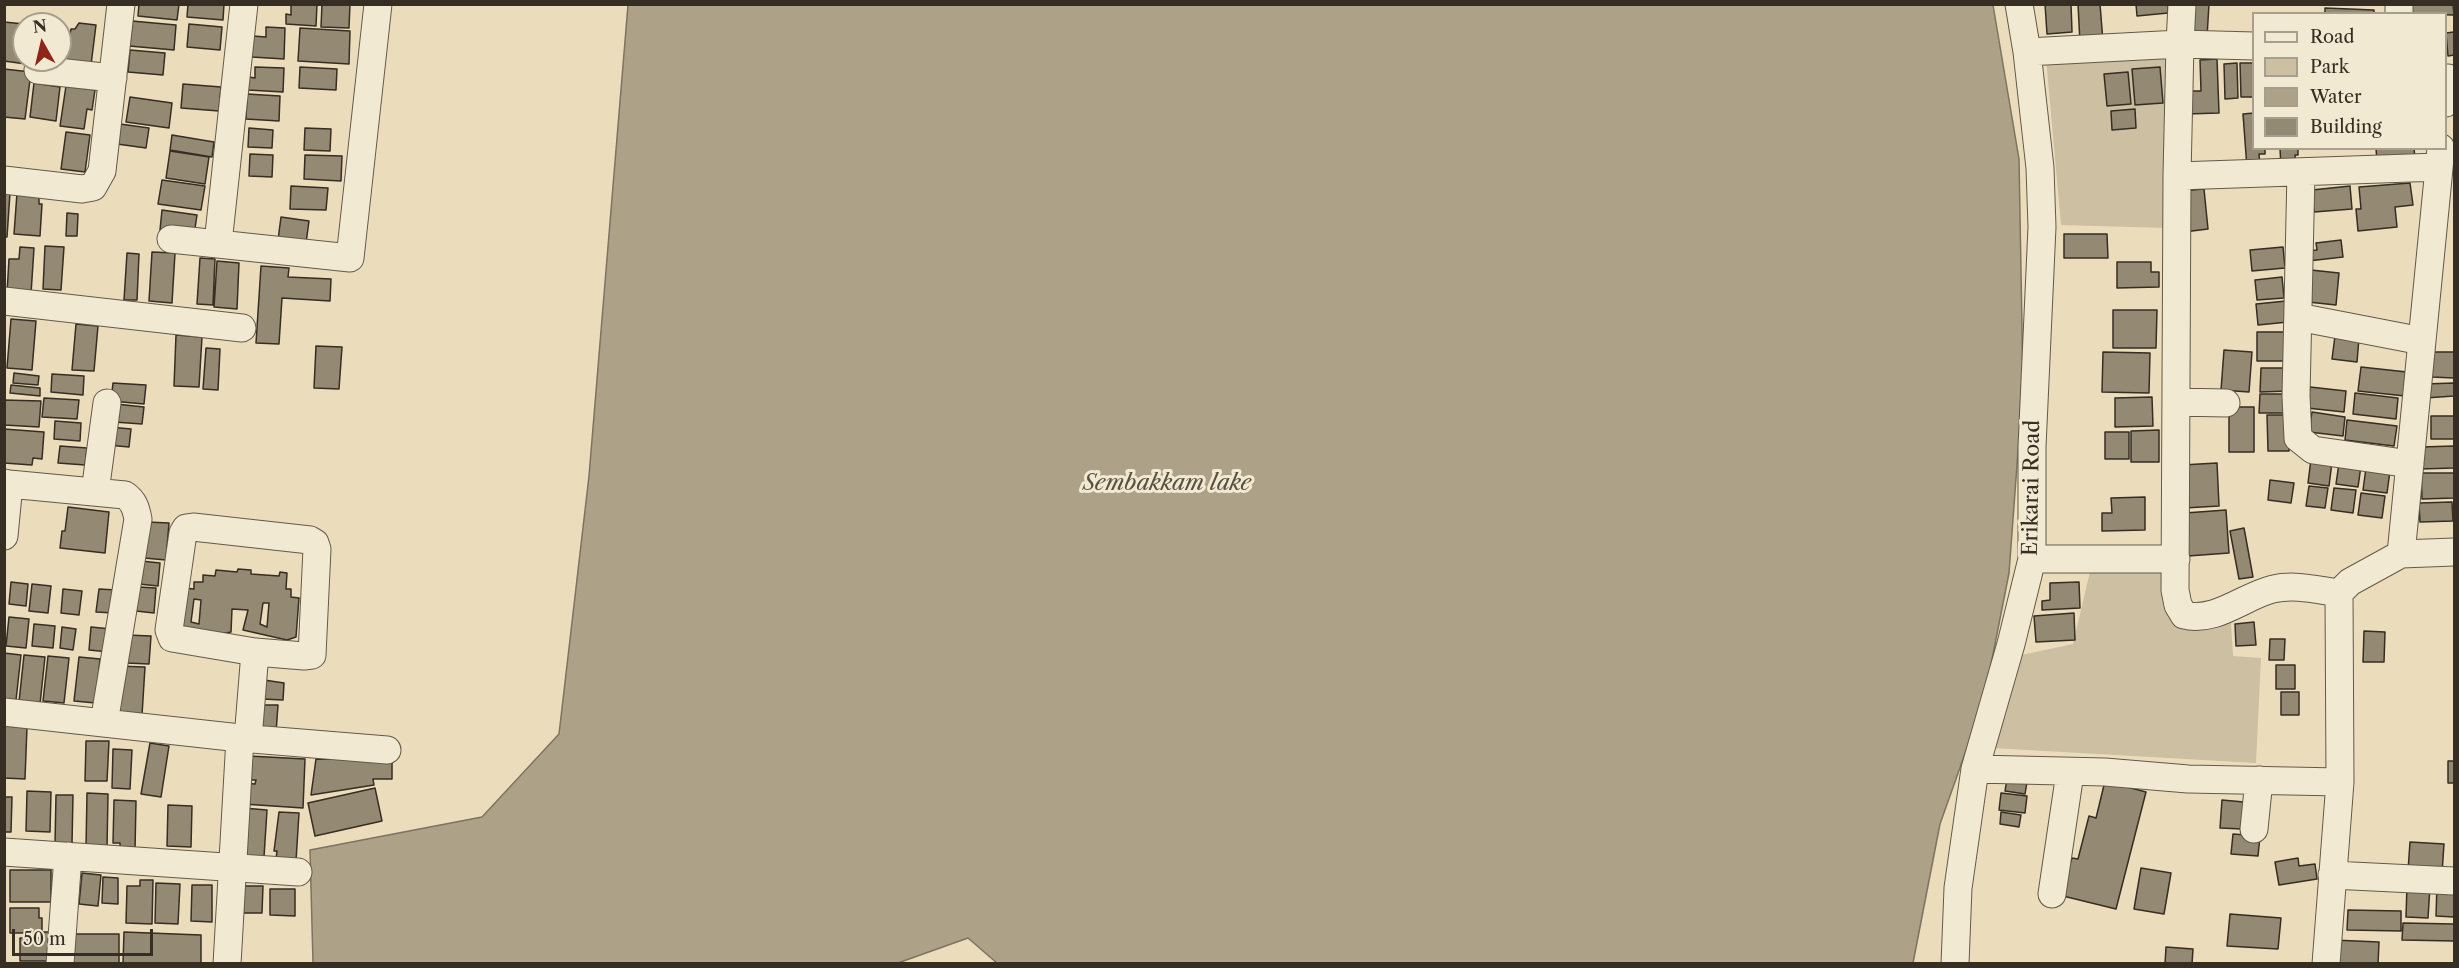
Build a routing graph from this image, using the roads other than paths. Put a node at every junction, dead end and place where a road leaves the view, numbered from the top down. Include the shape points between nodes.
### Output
1 (121, 4) edge
2 (244, 4) edge
3 (378, 4) edge
4 (2019, 4) edge
5 (2182, 4) edge
6 (2180, 44) junction
7 (2252, 46) edge
8 (2027, 52) junction
9 (56, 72) edge
10 (112, 78) junction
11 (2440, 158) edge
12 (2301, 172) junction
13 (2177, 176) junction
14 (4, 180) edge
15 (171, 240) dead end
16 (218, 243) junction
17 (4, 301) edge
18 (2298, 318) junction
19 (242, 328) dead end
20 (2422, 341) junction
21 (2176, 402) junction
22 (107, 403) dead end
23 (2226, 403) dead end
24 (2410, 464) junction
25 (7, 483) edge
26 (96, 492) junction
27 (5, 522) edge
28 (2454, 552) edge
29 (2401, 554) junction
30 (2032, 559) junction
31 (2176, 559) junction
32 (2339, 593) junction
33 (255, 652) junction
34 (4, 712) edge
35 (104, 723) junction
36 (244, 739) junction
37 (387, 750) dead end
38 (1975, 769) junction
39 (2070, 773) junction
40 (2259, 780) junction
41 (2340, 782) junction
42 (2254, 829) dead end
43 (4, 852) edge
44 (68, 856) junction
45 (232, 867) junction
46 (298, 872) dead end
47 (2332, 875) junction
48 (2454, 881) edge
49 (2052, 894) dead end
50 (60, 963) edge
51 (227, 963) edge
52 (1955, 963) edge
53 (2326, 963) edge

1 - 10 street
2 - 16 street
3 - 16 street via 351,258
4 - 8 street, Erikarai Road
5 - 6 street
6 - 7 street
6 - 8 street
6 - 13 street
8 - 30 street, Erikarai Road via 2040,168 2042,227 2032,447
9 - 10 street
10 - 14 street via 102,171 93,187
11 - 12 street
11 - 20 street
12 - 13 street
12 - 18 street
13 - 21 street
15 - 16 street
17 - 19 street
18 - 20 street
18 - 24 street via 2298,438 2313,450
20 - 24 street
21 - 23 street
21 - 31 street
22 - 26 street
24 - 29 street
25 - 26 street
25 - 27 street
26 - 35 street via 130,498 138,519
28 - 29 street
29 - 32 street via 2350,582
30 - 31 street
30 - 38 street, Erikarai Road
31 - 32 street via 2178,605 2184,615 2195,618 2285,587
32 - 41 street
33 - 33 street via 312,655 315,543 186,528 169,630 172,638
33 - 36 street
34 - 35 street
35 - 36 street
36 - 37 street
36 - 45 street
38 - 39 street
38 - 52 street, Erikarai Road via 1958,888
39 - 40 street
39 - 49 street
40 - 41 street
40 - 42 street
41 - 47 street
43 - 44 street
44 - 45 street
44 - 50 street
45 - 46 street
45 - 51 street
47 - 48 street
47 - 53 street

